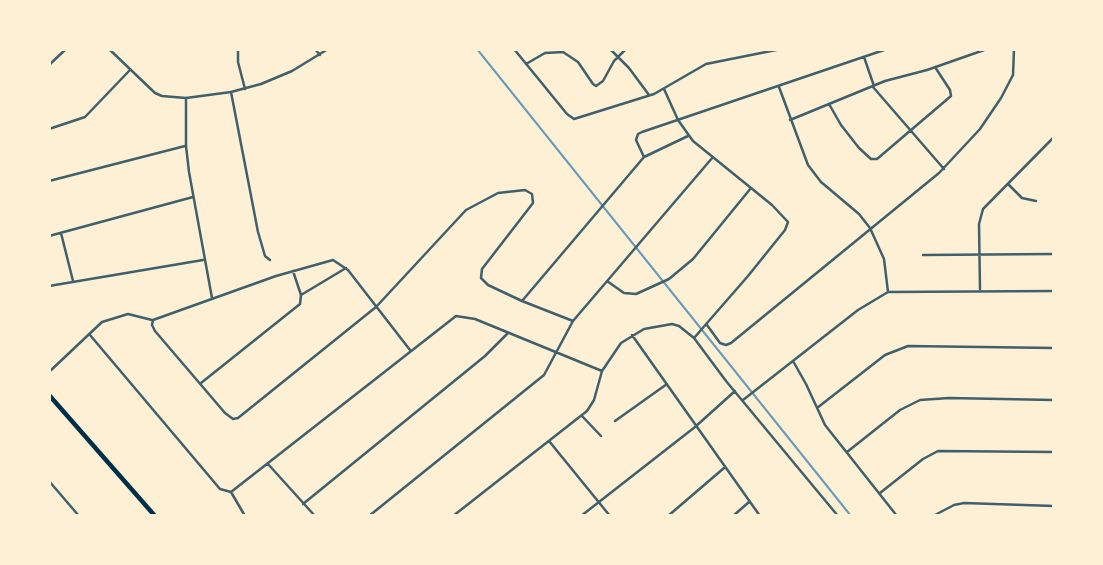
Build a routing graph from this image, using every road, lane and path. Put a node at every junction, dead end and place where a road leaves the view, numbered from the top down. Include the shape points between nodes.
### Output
1 (66, 49) edge
2 (109, 49) edge
3 (237, 49) edge
4 (315, 49) edge
5 (328, 49) edge
6 (514, 49) edge
7 (610, 49) edge
8 (626, 49) edge
9 (781, 49) edge
10 (887, 49) edge
11 (987, 49) edge
12 (1014, 49) edge
13 (320, 55) junction
14 (618, 55) junction
15 (864, 57) junction
16 (526, 64) junction
17 (49, 65) edge
18 (935, 67) junction
19 (130, 70) junction
20 (779, 86) junction
21 (874, 86) junction
22 (245, 89) junction
23 (664, 89) junction
24 (231, 92) junction
25 (649, 95) junction
26 (186, 98) junction
27 (829, 104) junction
28 (678, 120) junction
29 (790, 120) junction
30 (49, 129) edge
31 (911, 131) junction
32 (689, 136) junction
33 (1054, 137) edge
34 (186, 146) junction
35 (713, 157) junction
36 (644, 158) junction
37 (944, 169) junction
38 (49, 181) edge
39 (1007, 184) junction
40 (751, 188) junction
41 (193, 197) junction
42 (1037, 201) dead end
43 (870, 228) junction
44 (61, 233) junction
45 (49, 236) edge
46 (979, 253) junction
47 (923, 254) dead end
48 (1054, 254) edge
49 (204, 260) junction
50 (270, 260) dead end
51 (346, 268) junction
52 (293, 271) junction
53 (74, 281) junction
54 (606, 281) junction
55 (49, 286) edge
56 (979, 290) junction
57 (1054, 291) edge
58 (888, 292) junction
59 (301, 295) junction
60 (212, 298) junction
61 (522, 301) junction
62 (376, 307) junction
63 (153, 320) junction
64 (573, 321) junction
65 (706, 324) junction
66 (508, 333) junction
67 (90, 335) junction
68 (632, 335) junction
69 (694, 338) junction
70 (1054, 348) edge
71 (410, 350) junction
72 (556, 352) junction
73 (793, 361) junction
74 (602, 371) junction
75 (49, 372) edge
76 (200, 383) junction
77 (667, 384) junction
78 (735, 391) junction
79 (49, 395) edge
80 (743, 400) junction
81 (1054, 400) edge
82 (817, 408) junction
83 (581, 415) junction
84 (615, 421) dead end
85 (695, 427) junction
86 (601, 436) dead end
87 (549, 441) junction
88 (847, 452) junction
89 (1054, 452) edge
90 (268, 464) junction
91 (724, 468) junction
92 (49, 481) edge
93 (231, 492) junction
94 (880, 493) junction
95 (599, 502) junction
96 (749, 502) junction
97 (303, 504) junction
98 (1054, 506) edge
99 (79, 516) edge
100 (155, 516) edge
101 (246, 516) edge
102 (314, 516) edge
103 (369, 516) edge
104 (453, 516) edge
105 (581, 516) edge
106 (610, 516) edge
107 (668, 516) edge
108 (733, 516) edge
109 (760, 516) edge
110 (838, 516) edge
111 (897, 516) edge
112 (933, 516) edge

1 - 17 street
2 - 19 street
3 - 22 street
4 - 13 street
5 - 13 street
6 - 16 street
7 - 14 street
8 - 14 street
9 - 23 street via 699,67
10 - 15 street
11 - 18 street
12 - 37 street via 1008,86 980,129
13 - 22 street
14 - 16 street via 596,86 579,62 564,52 545,53
14 - 25 street
15 - 20 street
15 - 21 street
16 - 25 street via 574,119
18 - 21 street
18 - 31 street via 951,94
19 - 26 street via 155,93
19 - 30 street via 85,117
20 - 28 street
20 - 29 street
21 - 27 street
21 - 31 street
22 - 24 street
23 - 25 street
23 - 28 street
24 - 26 street
24 - 50 street via 258,232
26 - 34 street
27 - 29 street
27 - 31 street via 849,136 872,159
28 - 32 street
28 - 36 street via 638,134
29 - 43 street via 813,174
31 - 37 street
32 - 35 street
32 - 36 street
33 - 39 street
34 - 38 street
34 - 41 street
35 - 40 street
35 - 54 street
36 - 61 street
37 - 43 street
39 - 42 street via 1022,198
39 - 46 street via 980,216
40 - 54 street via 692,259 669,279 636,294 624,293
40 - 65 street via 788,225
41 - 44 street
41 - 49 street
43 - 58 street via 884,259
43 - 65 street via 731,343 720,343
44 - 45 street
44 - 53 street
46 - 47 street
46 - 48 street
46 - 56 street
49 - 53 street
49 - 60 street
51 - 52 street via 327,260
51 - 59 street
51 - 62 street
52 - 59 street
52 - 60 street
53 - 55 street
54 - 64 street
56 - 57 street
56 - 58 street
58 - 73 street via 863,305
59 - 76 street via 296,308
60 - 63 street
61 - 62 street via 488,285 480,274 533,203 532,194 525,190 498,193 466,210
61 - 64 street
62 - 71 street
62 - 76 street via 239,418 225,414
63 - 67 street via 122,315 102,322
63 - 76 street via 155,331
64 - 72 street
65 - 69 street
66 - 71 street via 456,316
66 - 72 street
66 - 97 street
67 - 75 street
67 - 93 street via 220,489
68 - 69 street via 672,324
68 - 74 street via 615,349
68 - 77 street
69 - 78 street
70 - 82 street via 908,345 885,355
71 - 90 street
72 - 74 street
72 - 103 street via 536,383
73 - 80 street
73 - 82 street
74 - 83 street via 594,400
77 - 84 street
77 - 85 street
78 - 80 street
78 - 85 street
79 - 100 main road
80 - 110 street
81 - 88 street via 920,400
82 - 88 street
83 - 86 street
83 - 87 street
85 - 91 street
85 - 95 street
87 - 95 street
87 - 104 street
88 - 94 street
89 - 94 street via 938,452
90 - 93 street
90 - 97 street
91 - 96 street
91 - 107 street
92 - 99 street
93 - 101 street
94 - 111 street
95 - 105 street
95 - 106 street
96 - 108 street
96 - 109 street
97 - 102 street
98 - 112 street via 964,503

